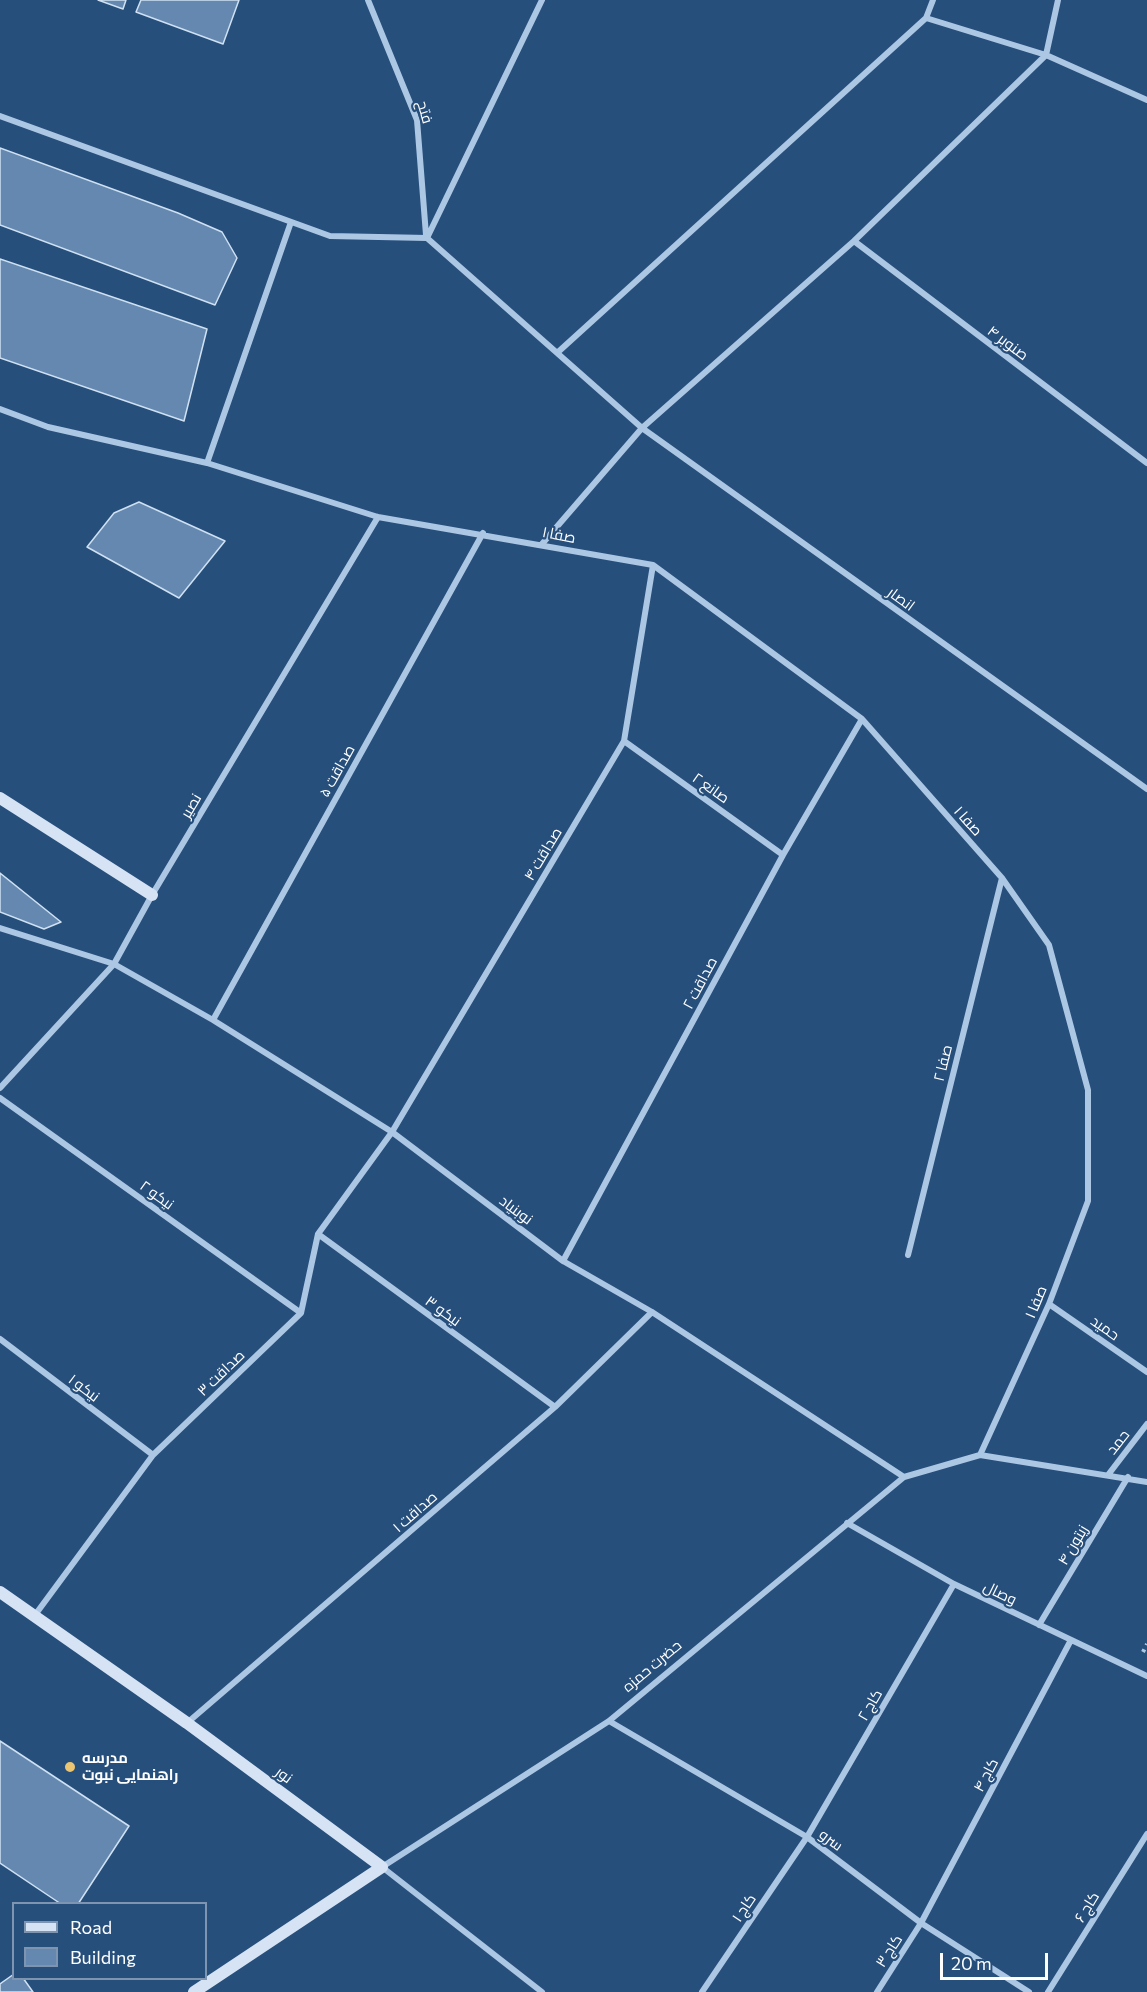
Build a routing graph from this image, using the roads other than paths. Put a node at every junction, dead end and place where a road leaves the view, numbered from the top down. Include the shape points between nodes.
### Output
1 (368, 0) edge
2 (542, 0) edge
3 (933, 0) edge
4 (1058, 0) edge
5 (926, 18) junction
6 (1046, 55) junction
7 (1147, 100) edge
8 (0, 116) edge
9 (291, 222) junction
10 (427, 238) junction
11 (854, 241) junction
12 (557, 353) junction
13 (0, 409) edge
14 (642, 428) junction
15 (207, 463) junction
16 (1147, 463) edge
17 (378, 517) junction
18 (483, 533) junction
19 (542, 544) junction
20 (653, 566) junction
21 (862, 719) junction
22 (624, 741) junction
23 (1147, 789) edge
24 (0, 798) edge
25 (783, 855) junction
26 (1002, 878) junction
27 (152, 895) junction
28 (0, 928) edge
29 (114, 964) junction
30 (213, 1020) junction
31 (0, 1088) edge
32 (0, 1098) edge
33 (392, 1132) junction
34 (318, 1234) junction
35 (908, 1255) dead end
36 (563, 1260) junction
37 (1049, 1304) junction
38 (301, 1312) junction
39 (652, 1312) junction
40 (0, 1339) edge
41 (1147, 1372) edge
42 (555, 1407) junction
43 (1147, 1424) edge
44 (153, 1455) junction
45 (980, 1455) junction
46 (1108, 1475) junction
47 (904, 1477) junction
48 (1128, 1477) junction
49 (1147, 1482) edge
50 (847, 1523) junction
51 (954, 1584) junction
52 (0, 1592) edge
53 (35, 1615) junction
54 (1039, 1625) junction
55 (1071, 1640) junction
56 (1147, 1676) edge
57 (609, 1721) junction
58 (188, 1723) junction
59 (1147, 1834) edge
60 (807, 1837) junction
61 (382, 1867) junction
62 (921, 1923) junction
63 (194, 1992) edge
64 (542, 1992) edge
65 (702, 1992) edge
66 (877, 1992) edge
67 (1029, 1992) edge
68 (1048, 1992) edge

1 - 10 street, فتح via 417,120
2 - 10 street
3 - 5 street
4 - 6 street
5 - 6 street
5 - 12 street
6 - 7 street
6 - 11 street
8 - 9 street
9 - 10 street via 330,237
9 - 15 street
10 - 12 street, انصار
11 - 14 street
11 - 16 street, صنوبر ۴
12 - 14 street, انصار
13 - 15 street, صفا ۱ via 48,427
14 - 19 street
14 - 23 street, انصار
15 - 17 street, صفا ۱
17 - 18 street, صفا ۱
17 - 27 street, نصیر
18 - 19 street, صفا ۱
18 - 30 street, صداقت ۵
19 - 20 street, صفا ۱
20 - 21 street, صفا ۱
20 - 22 street, صداقت ۴
21 - 25 street, صداقت ۲
21 - 26 street, صفا ۱
22 - 25 street, صانع ۲
22 - 33 street, صداقت ۴
24 - 27 main road
25 - 36 street, صداقت ۲
26 - 35 street, صفا ۲
26 - 37 street, صفا ۱ via 1049,945 1088,1090 1088,1201
27 - 29 street, نصیر
28 - 29 street, نوبنیاد
29 - 30 street, نوبنیاد
29 - 31 street, نصیر
30 - 33 street, نوبنیاد
32 - 38 street, نیکو ۲
33 - 34 street
33 - 36 street, نوبنیاد
34 - 38 street
34 - 42 street, نیکو ۳
36 - 39 street, نوبنیاد
37 - 41 street, حمید
37 - 45 street, صفا ۱
38 - 44 street, صداقت ۳
39 - 42 street, صداقت ۱
39 - 47 street, نوبنیاد
40 - 44 street, نیکو ۱
42 - 58 street, صداقت ۱
43 - 46 street, حمد
44 - 53 street, صداقت ۳
45 - 46 street, حضرت حمزه
45 - 47 street, حضرت حمزه
46 - 48 street, حضرت حمزه
47 - 50 street, حضرت حمزه
48 - 49 street, حضرت حمزه
48 - 54 street, زیتون ۴
50 - 51 street, وصال
50 - 57 street, حضرت حمزه
51 - 54 street, وصال
51 - 60 street, کاج ۲
52 - 53 main road, نور
53 - 58 main road, نور
54 - 55 street, وصال
55 - 56 street, وصال
55 - 62 street, کاج ۴
57 - 60 street, سرو
57 - 61 street, حضرت حمزه
58 - 61 main road, نور
59 - 68 street, کاج ۶
60 - 62 street, سرو
60 - 65 street, کاج ۱
61 - 63 main road, حضرت حمزه
61 - 64 street, نور
62 - 66 street, کاج ۳
62 - 67 street, سرو

